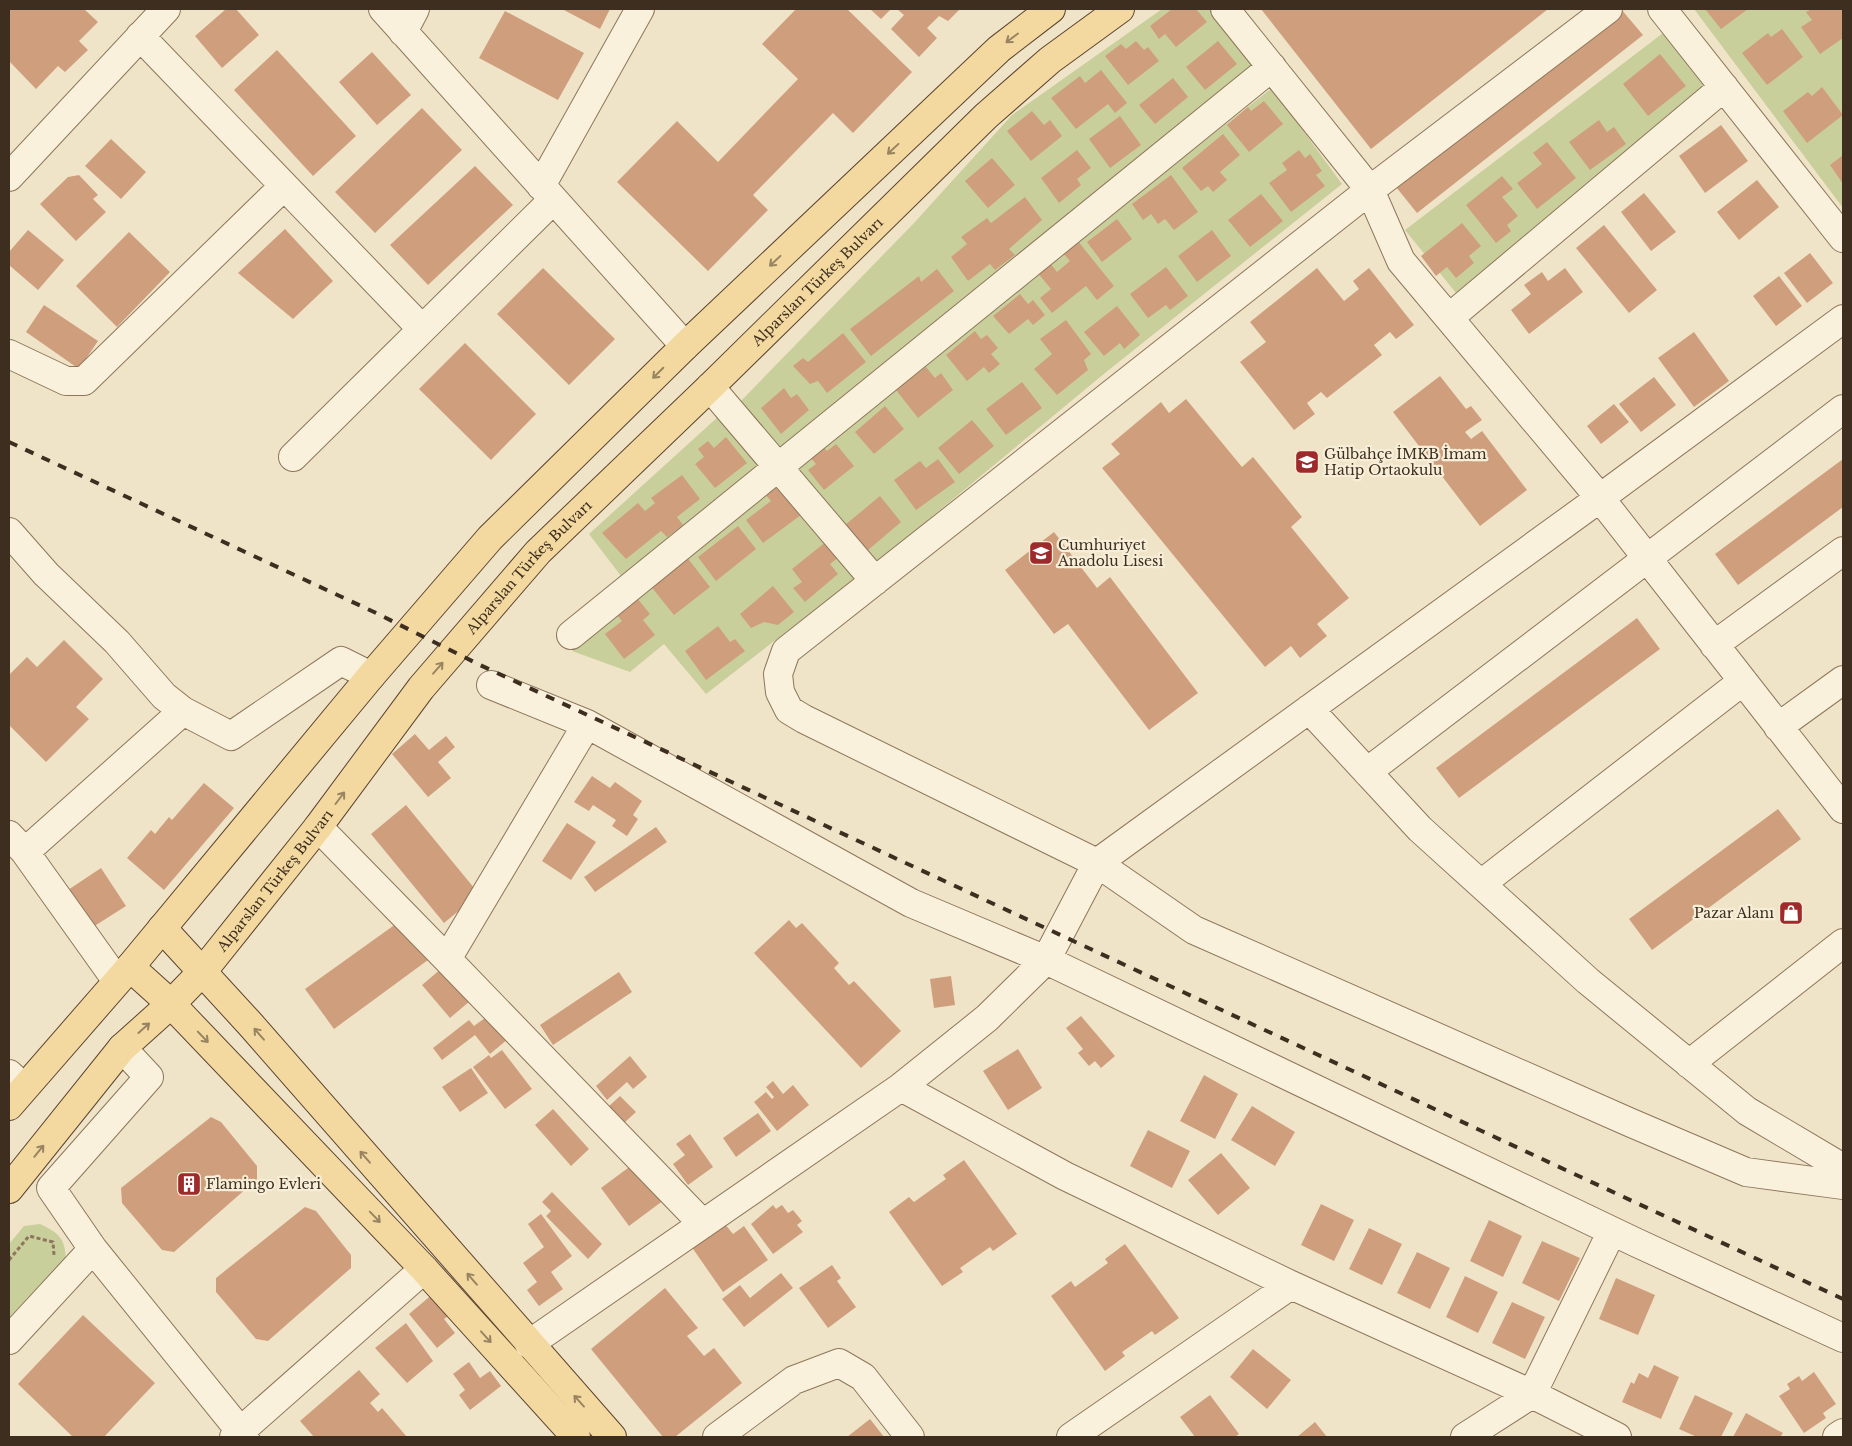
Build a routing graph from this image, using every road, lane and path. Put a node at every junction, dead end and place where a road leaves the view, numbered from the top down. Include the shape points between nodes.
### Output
1 (166, 9) edge
2 (384, 9) edge
3 (640, 9) edge
4 (1051, 9) edge
5 (1120, 9) edge
6 (1225, 9) edge
7 (1608, 9) edge
8 (1662, 9) edge
9 (1682, 9) edge
10 (409, 21) edge
11 (140, 36) junction
12 (1272, 67) junction
13 (1724, 88) junction
14 (9, 177) edge
15 (284, 186) junction
16 (1370, 190) junction
17 (547, 193) junction
18 (1843, 216) edge
19 (1843, 238) edge
20 (1449, 318) junction
21 (1843, 319) edge
22 (422, 329) junction
23 (685, 346) junction
24 (9, 354) edge
25 (710, 387) junction
26 (1843, 409) edge
27 (293, 457) dead end
28 (778, 468) junction
29 (1600, 498) junction
30 (9, 532) edge
31 (1843, 551) edge
32 (1647, 557) junction
33 (875, 581) junction
34 (571, 635) dead end
35 (1714, 644) junction
36 (371, 676) junction
37 (1843, 680) edge
38 (1743, 682) junction
39 (491, 684) dead end
40 (1309, 709) junction
41 (183, 711) junction
42 (587, 724) junction
43 (1778, 726) junction
44 (1367, 772) junction
45 (1843, 809) edge
46 (318, 828) junction
47 (17, 843) edge
48 (1097, 863) junction
49 (1481, 884) junction
50 (162, 928) junction
51 (1843, 943) edge
52 (446, 958) junction
53 (1046, 960) junction
54 (203, 971) junction
55 (123, 974) junction
56 (171, 1004) junction
57 (122, 1048) junction
58 (1689, 1064) junction
59 (901, 1087) junction
60 (14, 1089) edge
61 (1843, 1168) edge
62 (1843, 1185) edge
63 (9, 1189) edge
64 (703, 1224) junction
65 (1612, 1231) junction
66 (93, 1249) junction
67 (54, 1258) dead end
68 (9, 1260) edge
69 (424, 1269) junction
70 (1291, 1286) junction
71 (1843, 1338) edge
72 (9, 1340) edge
73 (529, 1344) junction
74 (1532, 1394) junction
75 (1843, 1433) edge
76 (240, 1435) edge
77 (576, 1437) edge
78 (612, 1437) edge
79 (717, 1437) edge
80 (910, 1437) edge
81 (1071, 1437) edge
82 (1465, 1437) edge
83 (1616, 1437) edge
84 (1837, 1437) edge

1 - 11 street
2 - 10 street
3 - 17 street
4 -> 23 main road via 999,49
5 - 25 main road, Alparslan Türkeş Bulvarı via 1050,60 986,116
6 - 12 street
7 - 16 street
8 - 13 street
9 - 18 street
10 - 17 street
11 - 14 street
11 - 15 street
12 - 16 street
12 - 28 street
13 - 19 street
13 - 20 street
15 - 22 street
15 - 24 street via 84,381 66,381
16 - 20 street via 1401,261
16 - 33 street
17 - 22 street
17 - 23 street
20 - 29 street
21 - 29 street
22 - 27 street
23 -> 36 main road via 490,538
25 - 28 street
46 -> 25 main road, Alparslan Türkeş Bulvarı via 422,688 538,552
26 - 32 street
28 - 33 street
28 - 34 street
29 - 32 street
29 - 40 street
30 - 41 street via 46,574 117,642 164,696
31 - 35 street
32 - 35 street
32 - 44 street
33 - 48 street via 786,652 778,674 780,692 789,710
35 - 38 street
36 - 41 street via 340,661 230,736
36 - 50 main road
37 - 43 street
38 - 43 street
38 - 49 street
39 - 42 street
40 - 44 street
40 - 48 street
41 - 47 street
42 - 52 street
42 - 53 street via 911,903
43 - 45 street
44 - 49 street via 1420,829
46 - 52 street
46 - 54 main road, Alparslan Türkeş Bulvarı
47 - 55 street
48 - 53 street
48 - 62 street via 1194,930 1630,1122 1746,1172
49 - 58 street via 1588,981
50 - 54 main road
50 - 55 main road
51 - 58 street
52 - 64 street
53 - 59 street via 987,1018
53 - 65 street
54 - 56 main road, Alparslan Türkeş Bulvarı
73 -> 54 main road
55 - 56 main road
55 - 60 main road
57 -> 56 main road, Alparslan Türkeş Bulvarı
56 -> 69 main road
63 -> 57 main road, Alparslan Türkeş Bulvarı
57 - 66 street via 149,1077 51,1188
58 - 61 street via 1747,1111
59 - 64 street
59 - 70 street via 1066,1176
64 - 73 street
65 - 71 street
65 - 74 street
66 - 72 street
66 - 76 street
67 - 68 path via 53,1242 29,1236
69 - 76 street
69 -> 77 main road
70 - 74 street
70 - 81 street
78 -> 73 main road
74 - 82 street
74 - 83 street
75 - 84 street
79 - 80 street via 794,1380 839,1363 863,1377

